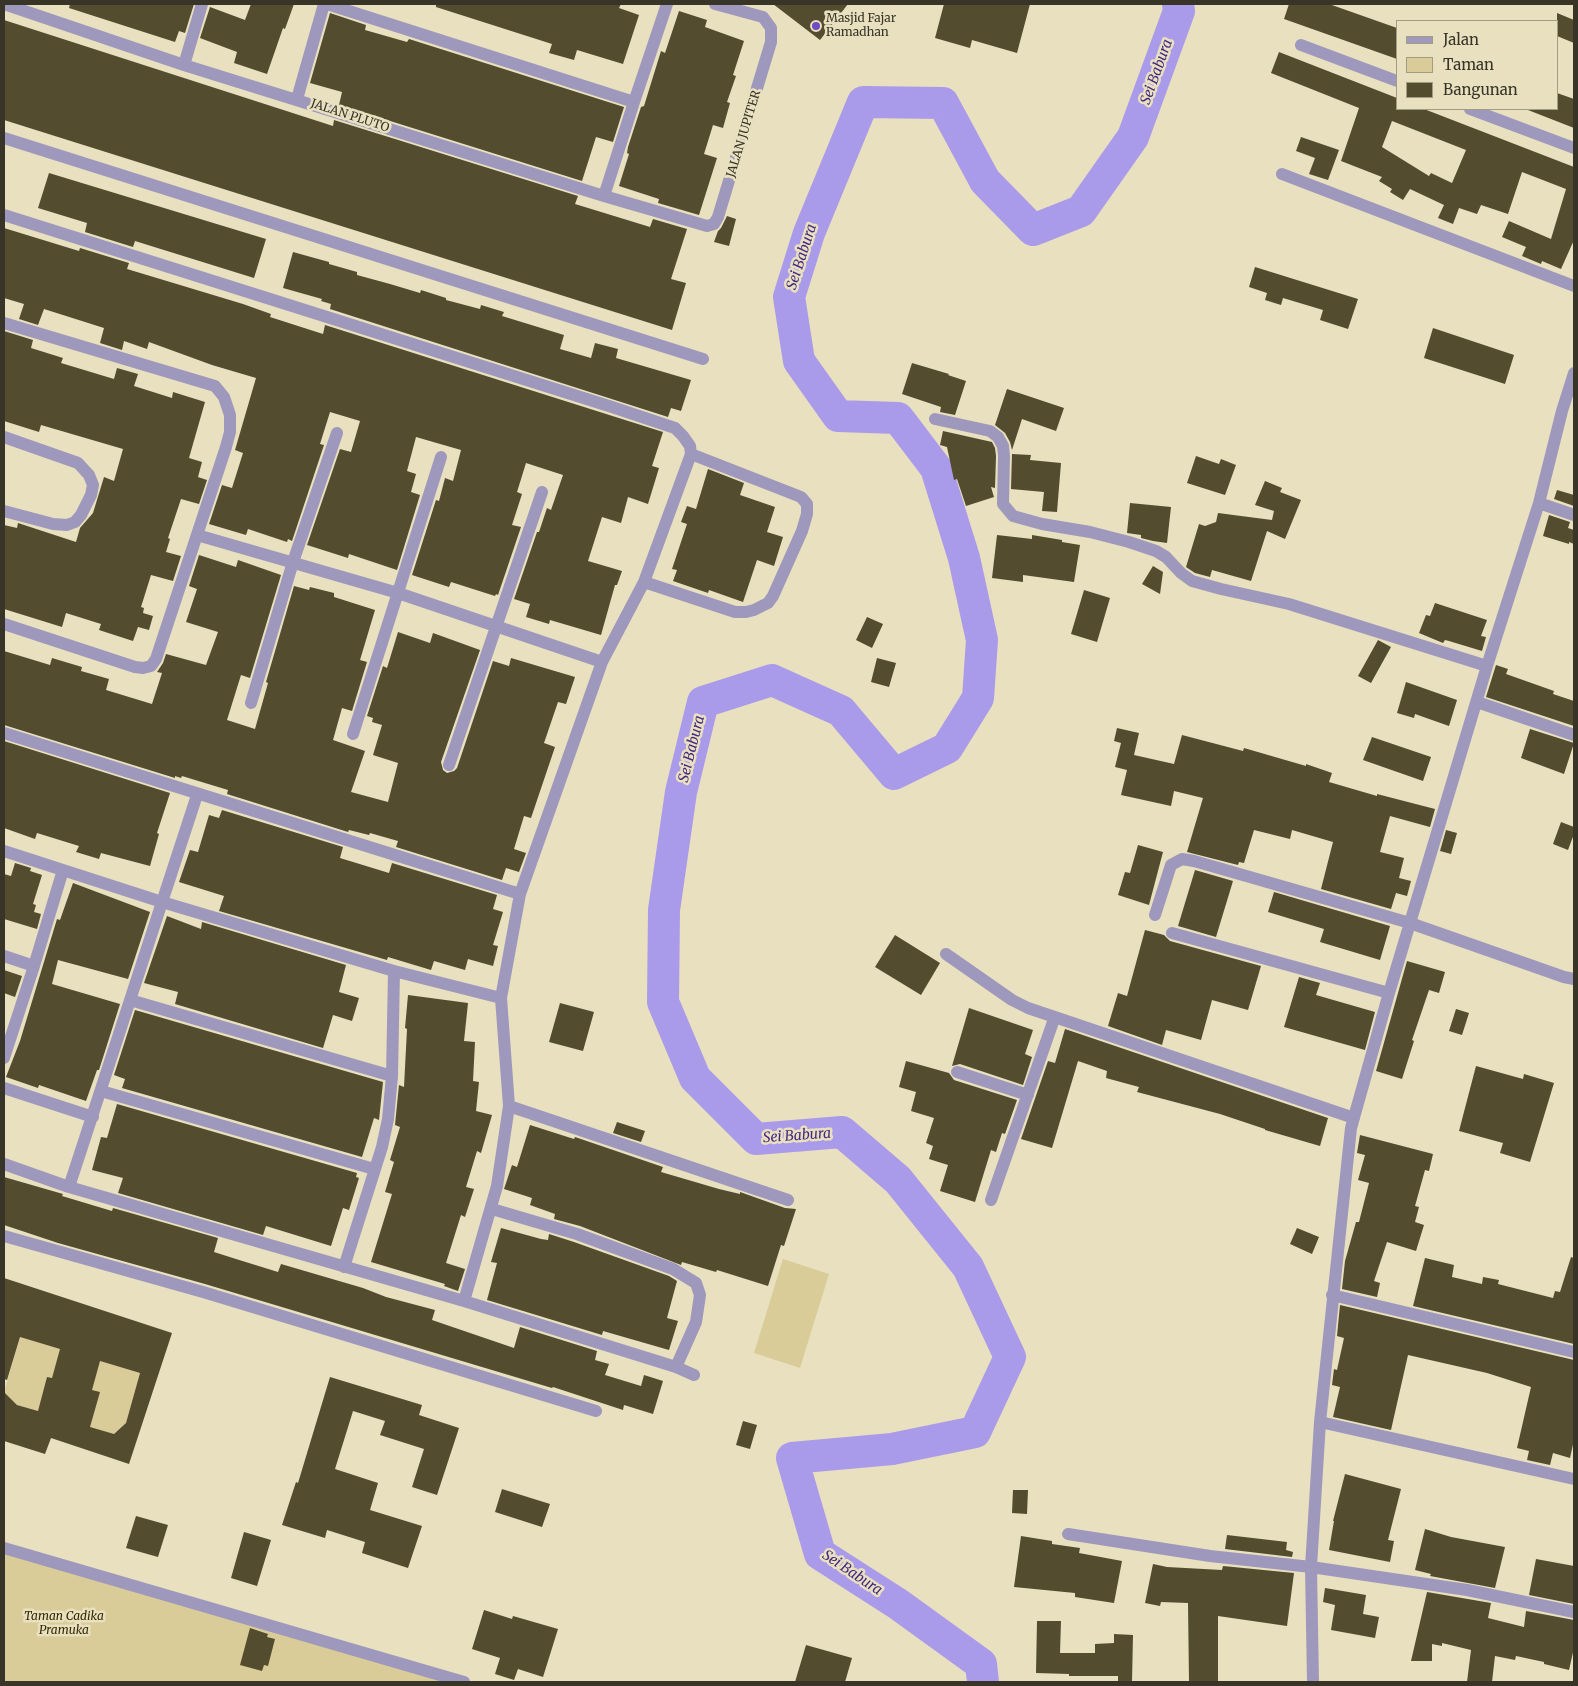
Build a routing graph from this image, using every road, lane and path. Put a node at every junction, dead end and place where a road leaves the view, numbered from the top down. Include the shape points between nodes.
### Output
1 (4, 4) edge
2 (202, 4) edge
3 (326, 4) edge
4 (667, 4) edge
5 (715, 4) edge
6 (1300, 45) dead end
7 (184, 65) junction
8 (1396, 81) edge
9 (297, 99) junction
10 (634, 102) junction
11 (1473, 110) edge
12 (4, 138) edge
13 (1574, 148) edge
14 (1282, 174) dead end
15 (604, 196) junction
16 (4, 215) edge
17 (698, 225) joint
18 (1574, 286) edge
19 (4, 323) edge
20 (703, 359) dead end
21 (1574, 373) edge
22 (935, 419) dead end
23 (337, 434) dead end
24 (4, 437) edge
25 (690, 454) junction
26 (441, 457) dead end
27 (542, 492) dead end
28 (1538, 503) junction
29 (4, 511) edge
30 (1574, 515) edge
31 (197, 535) junction
32 (293, 562) junction
33 (644, 582) junction
34 (398, 593) junction
35 (4, 624) edge
36 (496, 625) junction
37 (602, 662) junction
38 (1487, 666) junction
39 (1477, 702) junction
40 (251, 703) dead end
41 (4, 734) edge
42 (353, 734) dead end
43 (1574, 735) edge
44 (449, 765) dead end
45 (197, 795) junction
46 (4, 851) edge
47 (63, 870) junction
48 (520, 894) junction
49 (162, 902) junction
50 (1155, 914) dead end
51 (1410, 924) junction
52 (1172, 933) dead end
53 (946, 954) dead end
54 (4, 956) edge
55 (34, 966) junction
56 (394, 971) junction
57 (1574, 979) edge
58 (1389, 993) junction
59 (501, 998) junction
60 (130, 1000) junction
61 (1054, 1018) junction
62 (4, 1058) edge
63 (957, 1072) dead end
64 (392, 1076) junction
65 (4, 1088) edge
66 (101, 1091) junction
67 (1028, 1095) junction
68 (509, 1106) junction
69 (93, 1117) junction
70 (1354, 1118) junction
71 (4, 1164) edge
72 (374, 1169) junction
73 (69, 1187) junction
74 (788, 1200) dead end
75 (991, 1200) dead end
76 (492, 1209) junction
77 (4, 1236) edge
78 (344, 1267) junction
79 (1332, 1294) junction
80 (464, 1301) junction
81 (1574, 1352) edge
82 (676, 1367) junction
83 (694, 1374) dead end
84 (596, 1411) dead end
85 (1320, 1422) junction
86 (1574, 1478) edge
87 (1068, 1534) dead end
88 (4, 1548) edge
89 (1311, 1567) junction
90 (1574, 1612) edge
91 (464, 1682) edge
92 (1314, 1682) edge

1 - 7 street, JALAN PLUTO
2 - 7 street
3 - 9 street
3 - 10 street
4 - 10 street
5 - 17 street, JALAN JUPITER via 763,17 771,28 772,42 718,217 714,224
6 - 8 street
7 - 9 street, JALAN PLUTO
9 - 15 street, JALAN PLUTO
10 - 15 street
11 - 13 street
12 - 20 street
14 - 18 street
15 - 17 street, JALAN PLUTO
16 - 25 street via 675,428 690,446
19 - 31 street via 215,386 230,415 230,432
21 - 28 street
22 - 38 street via 990,431 998,437 1004,456 1004,504 1013,516 1129,542 1166,557 1192,581 1289,604
23 - 32 street
24 - 29 street via 78,463 93,485 81,515 67,525
25 - 33 street
25 - 33 street via 801,497 807,504 802,531 773,596 754,610 735,612
26 - 34 street
27 - 36 street
28 - 30 street
28 - 38 street
31 - 32 street
31 - 35 street via 151,666 135,667
32 - 34 street
32 - 40 street
33 - 37 street
34 - 36 street
34 - 42 street
36 - 37 street
36 - 44 street
37 - 48 street
38 - 39 street
39 - 43 street
39 - 51 street
41 - 45 street
45 - 48 street
45 - 49 street
46 - 47 street
47 - 49 street
47 - 55 street
48 - 59 street
49 - 56 street
49 - 60 street
50 - 51 street via 1171,865 1182,859
51 - 57 street
51 - 58 street
52 - 58 street
53 - 61 street via 1012,1000
54 - 55 street
55 - 62 street
56 - 59 street
56 - 64 street
58 - 70 street
59 - 68 street
60 - 64 street
60 - 66 street
61 - 67 street
61 - 70 street
63 - 67 street
64 - 72 street via 388,1118
65 - 69 street
66 - 69 street
66 - 72 street
67 - 75 street
68 - 74 street
68 - 76 street
69 - 73 street
70 - 79 street
71 - 73 street
72 - 78 street
73 - 78 street
76 - 80 street
76 - 82 street via 577,1234 674,1269 696,1283 700,1295 696,1322
77 - 84 street via 203,1292
78 - 80 street
79 - 81 street
79 - 85 street
80 - 82 street
82 - 83 street
85 - 86 street
85 - 89 street
87 - 89 street via 1210,1556
88 - 91 street
89 - 90 street via 1467,1590
89 - 92 street

